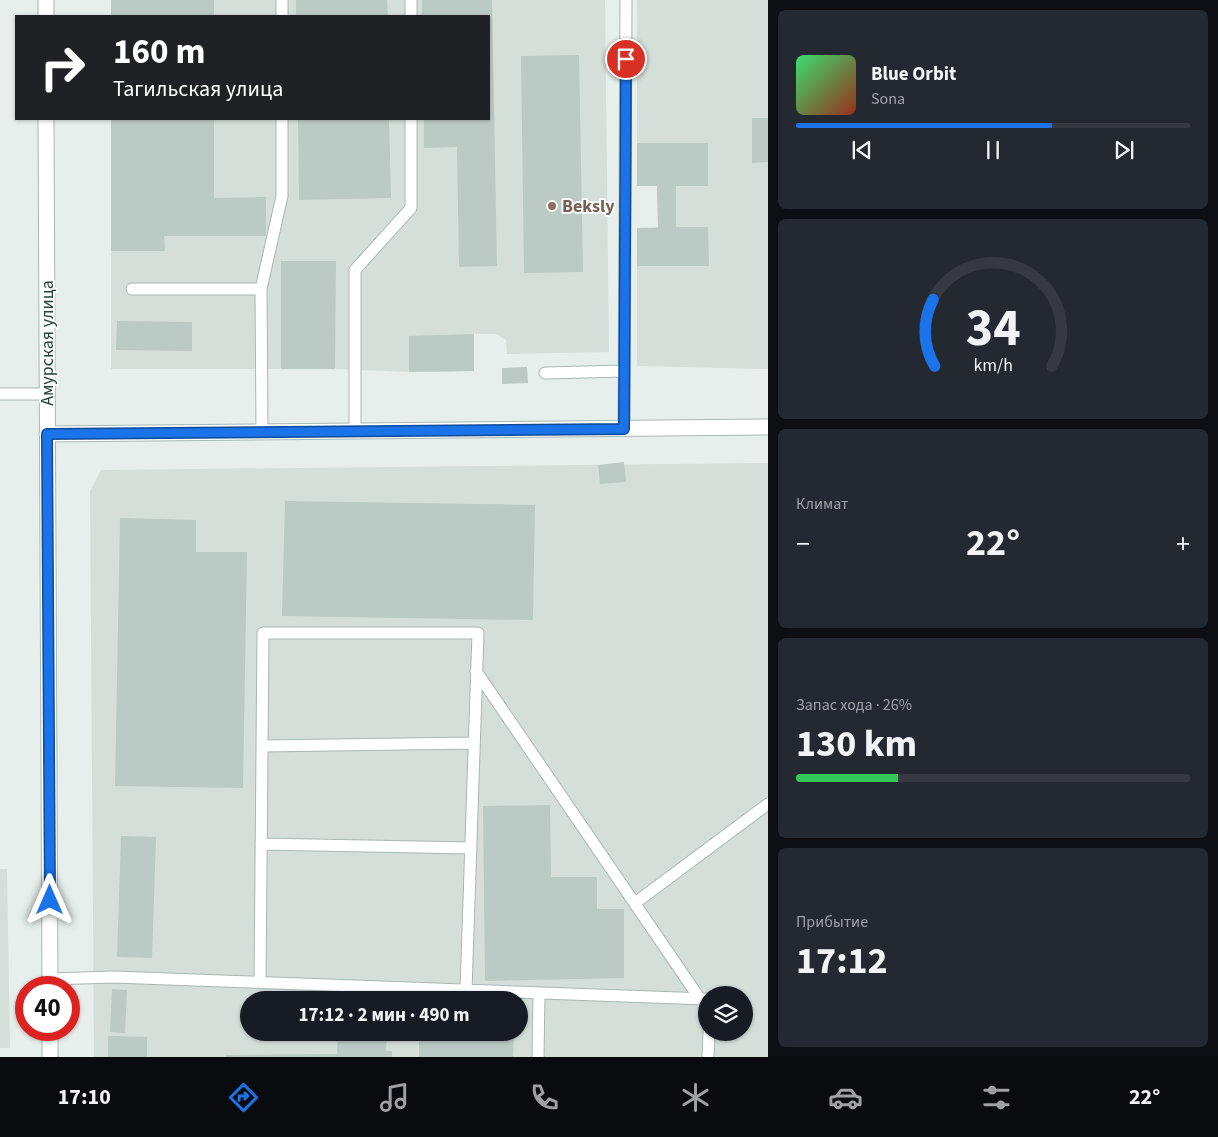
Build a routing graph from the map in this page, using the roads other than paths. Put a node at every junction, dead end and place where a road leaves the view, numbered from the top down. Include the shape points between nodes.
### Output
1 (46, 0) edge
2 (282, 0) edge
3 (411, 0) edge
4 (626, 0) edge
5 (46, 15) edge
6 (282, 15) edge
7 (411, 15) edge
8 (46, 120) edge
9 (282, 120) edge
10 (410, 120) edge
11 (132, 289) dead end
12 (261, 289) junction
13 (624, 371) junction
14 (545, 372) dead end
15 (0, 394) edge
16 (47, 394) junction
17 (768, 427) edge
18 (624, 429) junction
19 (355, 432) junction
20 (262, 433) junction
21 (47, 434) junction
22 (476, 671) junction
23 (474, 743) junction
24 (262, 746) junction
25 (768, 804) edge
26 (261, 844) junction
27 (470, 848) junction
28 (635, 903) junction
29 (50, 976) edge
30 (80, 980) edge
31 (260, 982) junction
32 (466, 990) junction
33 (698, 992) edge
34 (539, 993) junction
35 (698, 999) edge
36 (50, 1041) edge
37 (708, 1041) edge
38 (50, 1057) edge
39 (538, 1057) edge
40 (708, 1057) edge

1 - 5 street
2 - 6 lane
3 - 7 lane
4 - 13 lane
8 - 16 street, Амурская улица
9 - 12 lane via 282,196
10 - 19 lane via 410,208 355,270
11 - 12 lane
12 - 20 lane
13 - 14 lane
13 - 18 lane
15 - 16 lane
16 - 21 street, Амурская улица
17 - 18 street
18 - 19 street
19 - 20 street
20 - 21 street
21 - 29 street, Амурская улица
22 - 23 lane
22 - 24 lane via 478,633 263,633
22 - 28 lane
23 - 24 lane
23 - 27 lane
24 - 26 lane
25 - 28 lane
26 - 27 lane
26 - 31 lane
27 - 32 lane
28 - 33 lane
30 - 31 lane via 114,977
31 - 32 lane
32 - 34 lane
34 - 35 lane
34 - 39 lane
36 - 38 street
37 - 40 lane

